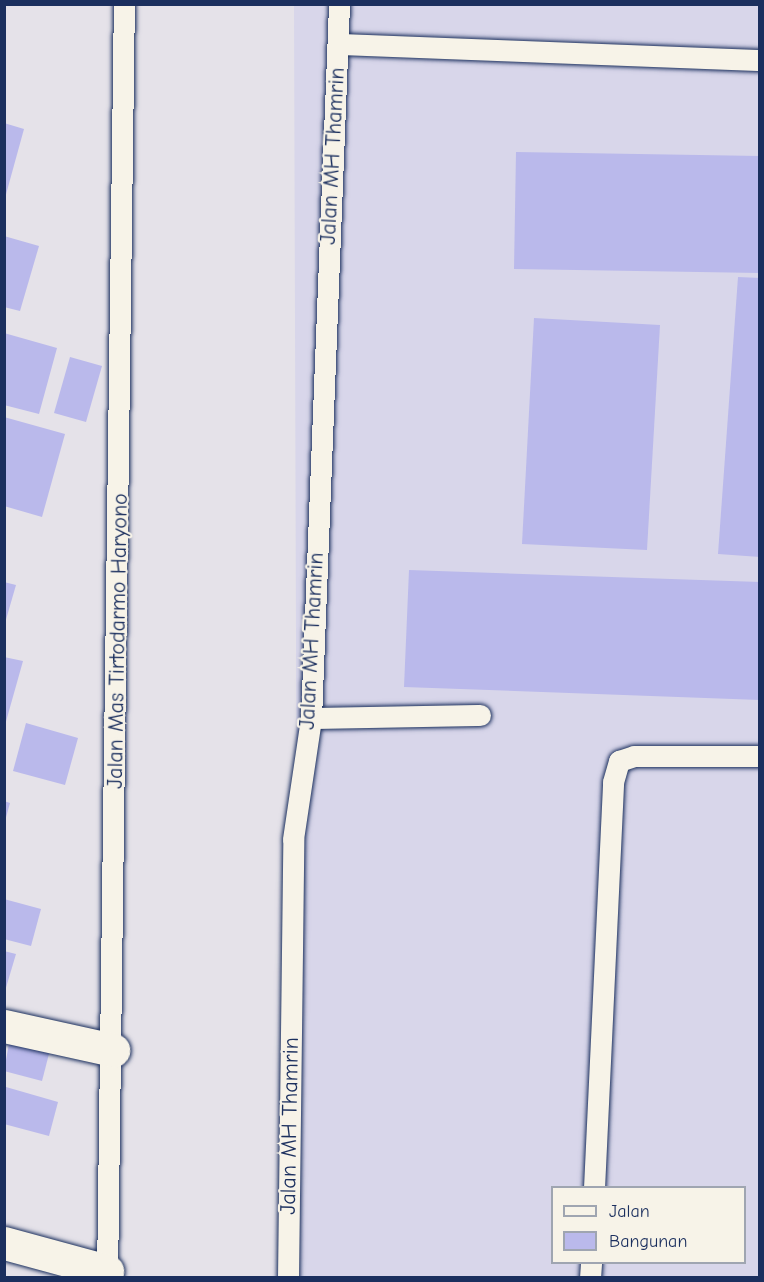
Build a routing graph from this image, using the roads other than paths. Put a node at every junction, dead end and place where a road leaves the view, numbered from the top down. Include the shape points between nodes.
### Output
1 (124, 4) edge
2 (339, 4) edge
3 (338, 44) junction
4 (759, 60) edge
5 (480, 715) dead end
6 (310, 718) junction
7 (759, 756) edge
8 (4, 1026) edge
9 (113, 1050) junction
10 (594, 1186) edge
11 (4, 1243) edge
12 (107, 1274) edge
13 (288, 1278) edge

1 - 9 lane, Jalan Mas Tirtodarmo Haryono
2 - 3 lane, Jalan MH Thamrin
3 - 4 lane
3 - 6 lane, Jalan MH Thamrin
5 - 6 lane
6 - 13 lane, Jalan MH Thamrin via 293,839
7 - 10 lane via 634,756 619,761 613,782
8 - 9 street
9 - 12 lane, Jalan Mas Tirtodarmo Haryono
11 - 12 street

